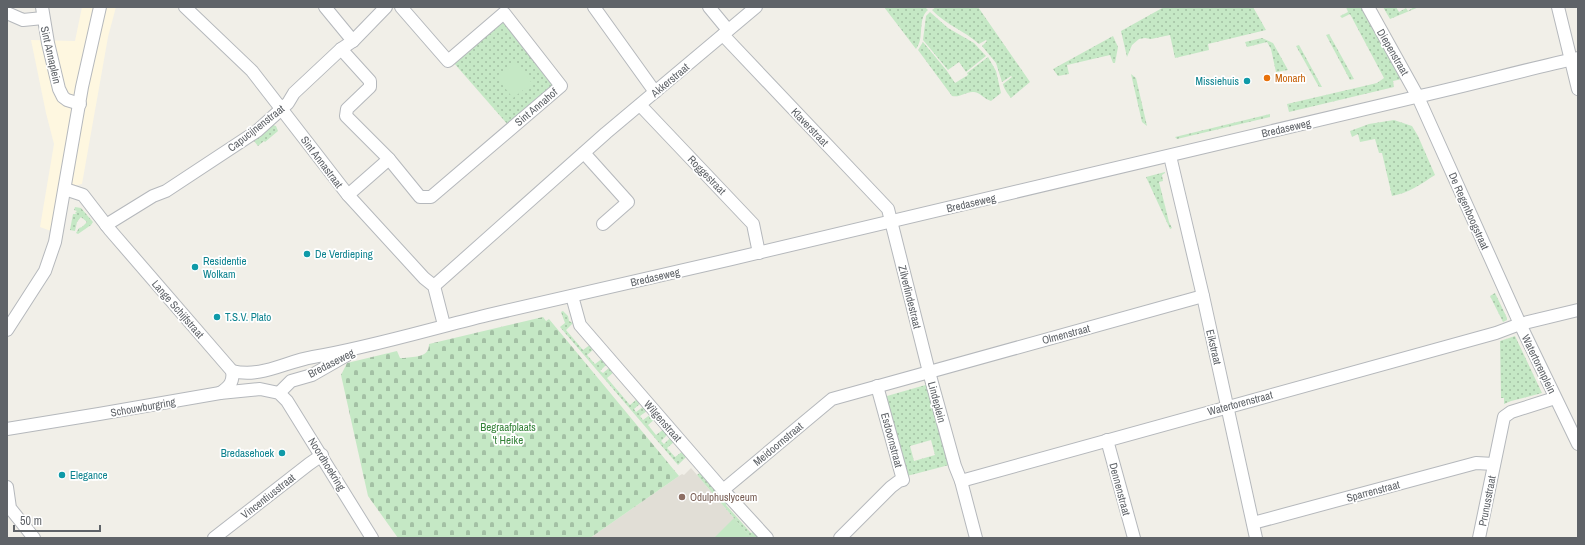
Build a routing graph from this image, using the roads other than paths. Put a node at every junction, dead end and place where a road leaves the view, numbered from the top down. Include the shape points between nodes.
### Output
1 (100, 7) edge
2 (184, 7) edge
3 (325, 7) edge
4 (386, 7) edge
5 (402, 7) edge
6 (594, 7) edge
7 (710, 7) edge
8 (756, 7) edge
9 (1368, 7) edge
10 (1558, 7) edge
11 (43, 12) edge
12 (7, 13) edge
13 (726, 33) junction
14 (352, 41) junction
15 (341, 49) junction
16 (1574, 58) edge
17 (1578, 89) edge
18 (655, 92) junction
19 (1418, 97) junction
20 (80, 104) junction
21 (640, 105) junction
22 (282, 109) junction
23 (584, 153) junction
24 (1170, 156) junction
25 (389, 159) junction
26 (65, 189) junction
27 (348, 196) junction
28 (892, 222) junction
29 (603, 224) dead end
30 (106, 225) junction
31 (759, 253) junction
32 (434, 286) junction
33 (572, 296) junction
34 (1203, 296) junction
35 (1578, 310) edge
36 (1520, 324) junction
37 (444, 325) junction
38 (7, 330) edge
39 (364, 347) junction
40 (321, 357) junction
41 (232, 371) junction
42 (929, 372) junction
43 (291, 381) junction
44 (877, 386) junction
45 (220, 393) junction
46 (279, 393) junction
47 (833, 398) joint
48 (1555, 398) junction
49 (1227, 406) junction
50 (7, 429) edge
51 (1107, 440) junction
52 (1578, 444) edge
53 (322, 455) junction
54 (1494, 464) junction
55 (961, 481) junction
56 (7, 487) edge
57 (723, 490) junction
58 (8, 508) edge
59 (1253, 523) junction
60 (34, 538) edge
61 (214, 538) edge
62 (372, 538) edge
63 (767, 538) edge
64 (840, 538) edge
65 (976, 538) edge
66 (1134, 538) edge
67 (1256, 538) edge
68 (1479, 538) edge

1 - 20 street
2 - 22 street, Sint Annastraat via 252,71
3 - 14 street
4 - 14 street, Capucijnenstraat
5 - 25 street, Sint Annahof via 448,61 504,13 561,86 431,197 420,197
6 - 18 street
7 - 13 street, Klaverstraat
8 - 13 street, Akkerstraat
9 - 19 street, Diepenstraat
10 - 16 street
11 - 12 street via 22,20
11 - 20 street, Sint Annaplein via 59,89 67,100
13 - 18 street, Akkerstraat
13 - 28 street, Klaverstraat via 888,209
14 - 15 street, Capucijnenstraat
15 - 22 street, Capucijnenstraat via 294,93
15 - 25 street, Sint Annahof via 370,81 370,87 347,109 346,116
16 - 17 street
16 - 19 street, Bredaseweg
18 - 21 street, Akkerstraat
19 - 24 street, Bredaseweg
19 - 36 street, De Regenboogstraat
20 - 26 street
21 - 23 street, Akkerstraat
21 - 31 street, Roggestraat via 753,224
22 - 27 street, Sint Annastraat
22 - 30 street, Capucijnenstraat via 248,138 166,191 153,196
23 - 29 street via 628,202
23 - 32 street, Akkerstraat
24 - 28 street, Bredaseweg
24 - 34 street, Eikstraat
25 - 27 street
26 - 30 street, Lange Schijfstraat via 83,195
26 - 38 street via 55,242 45,271
27 - 32 street, Sint Annastraat
28 - 31 street, Bredaseweg
28 - 42 street, Zilverlindestraat
30 - 41 street, Lange Schijfstraat
31 - 33 street, Bredaseweg
32 - 37 street
33 - 37 street, Bredaseweg
33 - 57 street, Wilgenstraat via 580,325
34 - 42 street, Olmenstraat
34 - 49 street, Eikstraat
35 - 36 street, Watertorenstraat
36 - 48 street, Watertorenplein
36 - 49 street, Watertorenstraat via 1496,333
37 - 39 street, Bredaseweg
39 - 40 street, Bredaseweg
39 - 43 street, Bredaseweg via 312,375
40 - 41 street via 257,372 244,374
40 - 43 street via 299,370
41 - 45 street via 232,382
42 - 44 street, Lindeplein
42 - 55 street, Lindeplein
43 - 46 street, Bredaseweg
44 - 47 street, Lindeplein
44 - 64 street, Esdoornstraat via 903,480 899,480 891,487
45 - 46 street, Schouwburgring via 260,389
45 - 50 street, Schouwburgring
46 - 53 street, Noordhoekring via 287,400
47 - 57 street, Meidoornstraat
48 - 52 street
48 - 54 street, Watertorenplein via 1508,413 1502,424
49 - 51 street, Watertorenstraat
49 - 59 street, Eikstraat
51 - 55 street, Watertorenstraat
51 - 66 street, Dennenstraat
53 - 61 street, Vincentiusstraat
53 - 62 street, Noordhoekring
54 - 59 street, Sparrenstraat via 1476,463
54 - 68 street, Prunusstraat
55 - 65 street, Lindeplein
56 - 58 street
57 - 63 street, Wilgenstraat
58 - 60 street
59 - 67 street, Eikstraat

